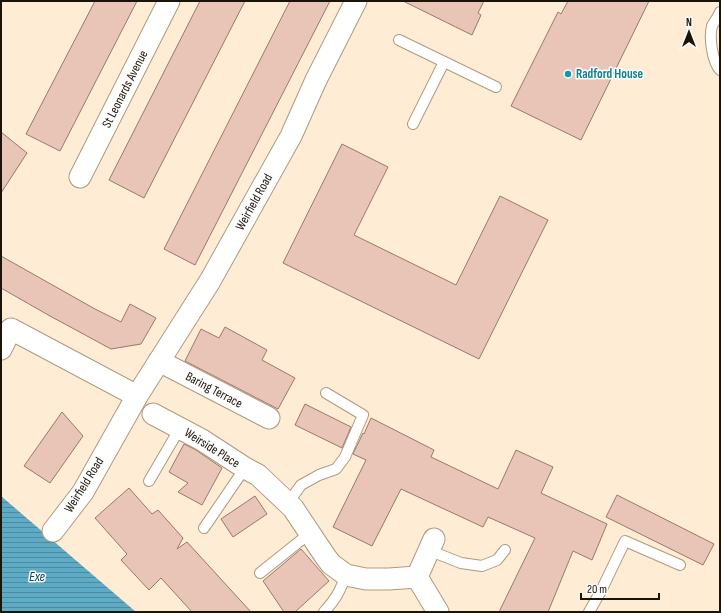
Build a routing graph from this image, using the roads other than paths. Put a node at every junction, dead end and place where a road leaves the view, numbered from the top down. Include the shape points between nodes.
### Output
1 (169, 1) edge
2 (356, 1) edge
3 (720, 12) edge
4 (399, 40) dead end
5 (444, 62) junction
6 (720, 70) edge
7 (496, 87) dead end
8 (413, 124) dead end
9 (80, 178) dead end
10 (1, 349) edge
11 (159, 361) junction
12 (326, 393) dead end
13 (137, 396) junction
14 (153, 414) dead end
15 (268, 418) dead end
16 (180, 428) junction
17 (245, 468) junction
18 (149, 481) dead end
19 (288, 503) junction
20 (204, 528) dead end
21 (54, 531) dead end
22 (310, 533) junction
23 (431, 545) joint
24 (505, 550) dead end
25 (680, 565) dead end
26 (260, 573) dead end
27 (346, 575) junction
28 (417, 577) junction
29 (324, 612) edge
30 (438, 612) edge
31 (589, 612) edge

1 - 9 street, St Leonards Avenue
2 - 11 street, Weirfield Road via 290,136 210,281
3 - 6 lane via 712,27 711,48
4 - 5 lane
5 - 7 lane
5 - 8 lane
10 - 13 street via 11,329
11 - 13 street, Weirfield Road
11 - 15 street, Baring Terrace
12 - 19 lane via 363,415 345,457 336,469 319,475 301,486
13 - 21 street, Weirfield Road via 83,492
14 - 16 street, Weirside Place
16 - 17 street, Weirside Place
16 - 18 lane, Weirside Place
17 - 19 street, Weirside Place via 258,475
17 - 20 lane, Weirside Place
19 - 22 street, Weirside Place
22 - 26 lane
22 - 27 street, Weirside Place via 331,564
23 - 24 lane via 461,563 482,566 497,560
23 - 28 street
25 - 31 lane via 625,541
27 - 28 street, Weirside Place via 366,579
27 - 29 lane via 334,601
28 - 30 street

